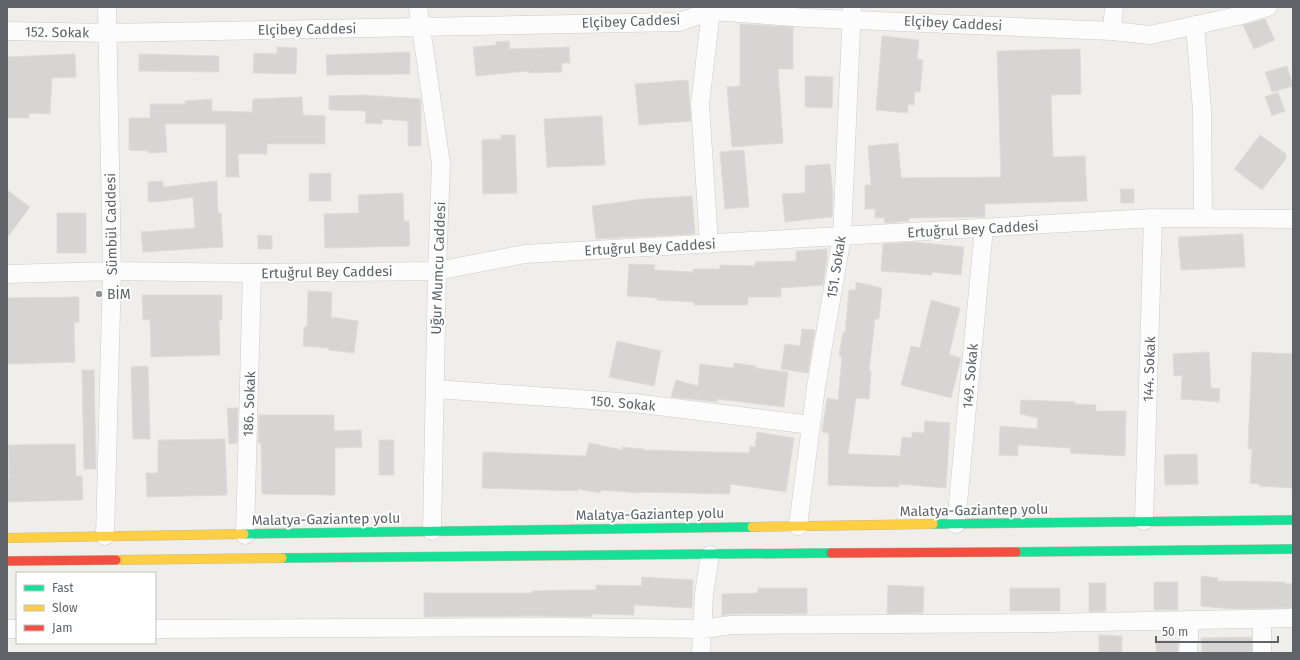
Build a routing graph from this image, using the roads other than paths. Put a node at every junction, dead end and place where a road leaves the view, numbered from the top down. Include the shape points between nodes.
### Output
1 (107, 7) edge
2 (418, 7) edge
3 (692, 7) edge
4 (1114, 7) edge
5 (1268, 7) edge
6 (711, 11) junction
7 (851, 13) edge
8 (679, 22) junction
9 (1195, 25) junction
10 (420, 26) junction
11 (7, 31) edge
12 (1112, 31) junction
13 (108, 33) junction
14 (1153, 218) junction
15 (1203, 218) junction
16 (1293, 219) edge
17 (984, 228) junction
18 (842, 236) junction
19 (710, 244) junction
20 (112, 270) junction
21 (437, 270) junction
22 (252, 273) junction
23 (7, 274) edge
24 (435, 389) junction
25 (811, 425) junction
26 (1293, 520) edge
27 (1144, 521) junction
28 (956, 524) junction
29 (798, 526) junction
30 (432, 531) junction
31 (245, 535) junction
32 (105, 536) junction
33 (7, 538) edge
34 (1293, 549) edge
35 (710, 554) junction
36 (7, 561) edge
37 (1293, 618) edge
38 (1262, 619) junction
39 (1190, 620) junction
40 (156, 629) edge
41 (703, 629) junction
42 (701, 653) edge
43 (1188, 653) edge
44 (1262, 653) edge

1 - 13 street, Sümbül Caddesi
2 - 10 street, Uğur Mumcu Caddesi
3 - 8 street
4 - 12 street
5 - 9 street, Elçibey Caddesi
6 - 7 street, Elçibey Caddesi via 808,18
6 - 8 street, Elçibey Caddesi
6 - 19 street via 700,104
7 - 12 street, Elçibey Caddesi
7 - 18 street, 151. Sokak
8 - 10 street, Elçibey Caddesi
9 - 12 street, Elçibey Caddesi via 1150,35
9 - 15 street via 1202,110
10 - 13 street, Elçibey Caddesi
10 - 21 street, Uğur Mumcu Caddesi via 441,164
11 - 13 street, 152. Sokak
13 - 20 street, Sümbül Caddesi
14 - 15 street, Ertuğrul Bey Caddesi
14 - 17 street, Ertuğrul Bey Caddesi
14 - 27 street, 144. Sokak
15 - 16 street, Ertuğrul Bey Caddesi
17 - 18 street, Ertuğrul Bey Caddesi
17 - 28 street, 149. Sokak
18 - 19 street, Ertuğrul Bey Caddesi
18 - 25 street, 151. Sokak
19 - 21 street, Ertuğrul Bey Caddesi via 525,254
20 - 22 street, Ertuğrul Bey Caddesi
20 - 23 street, Ertuğrul Bey Caddesi
20 - 32 street, Sümbül Caddesi
21 - 22 street, Ertuğrul Bey Caddesi
21 - 24 street, Uğur Mumcu Caddesi
22 - 31 street, 186. Sokak
24 - 25 street, 150. Sokak via 634,403
24 - 30 street, Uğur Mumcu Caddesi
25 - 29 street, 151. Sokak
26 - 27 highway, Malatya-Gaziantep yolu
27 - 28 highway, Malatya-Gaziantep yolu
28 - 29 highway, Malatya-Gaziantep yolu
29 - 30 highway, Malatya-Gaziantep yolu
30 - 31 highway, Malatya-Gaziantep yolu
31 - 32 highway, Malatya-Gaziantep yolu
32 - 33 highway, Malatya-Gaziantep yolu
34 - 35 highway
35 - 36 highway
35 - 41 street via 704,594
37 - 38 street
38 - 39 street
38 - 44 street
39 - 41 street via 731,625
39 - 43 street
40 - 41 street
41 - 42 street

